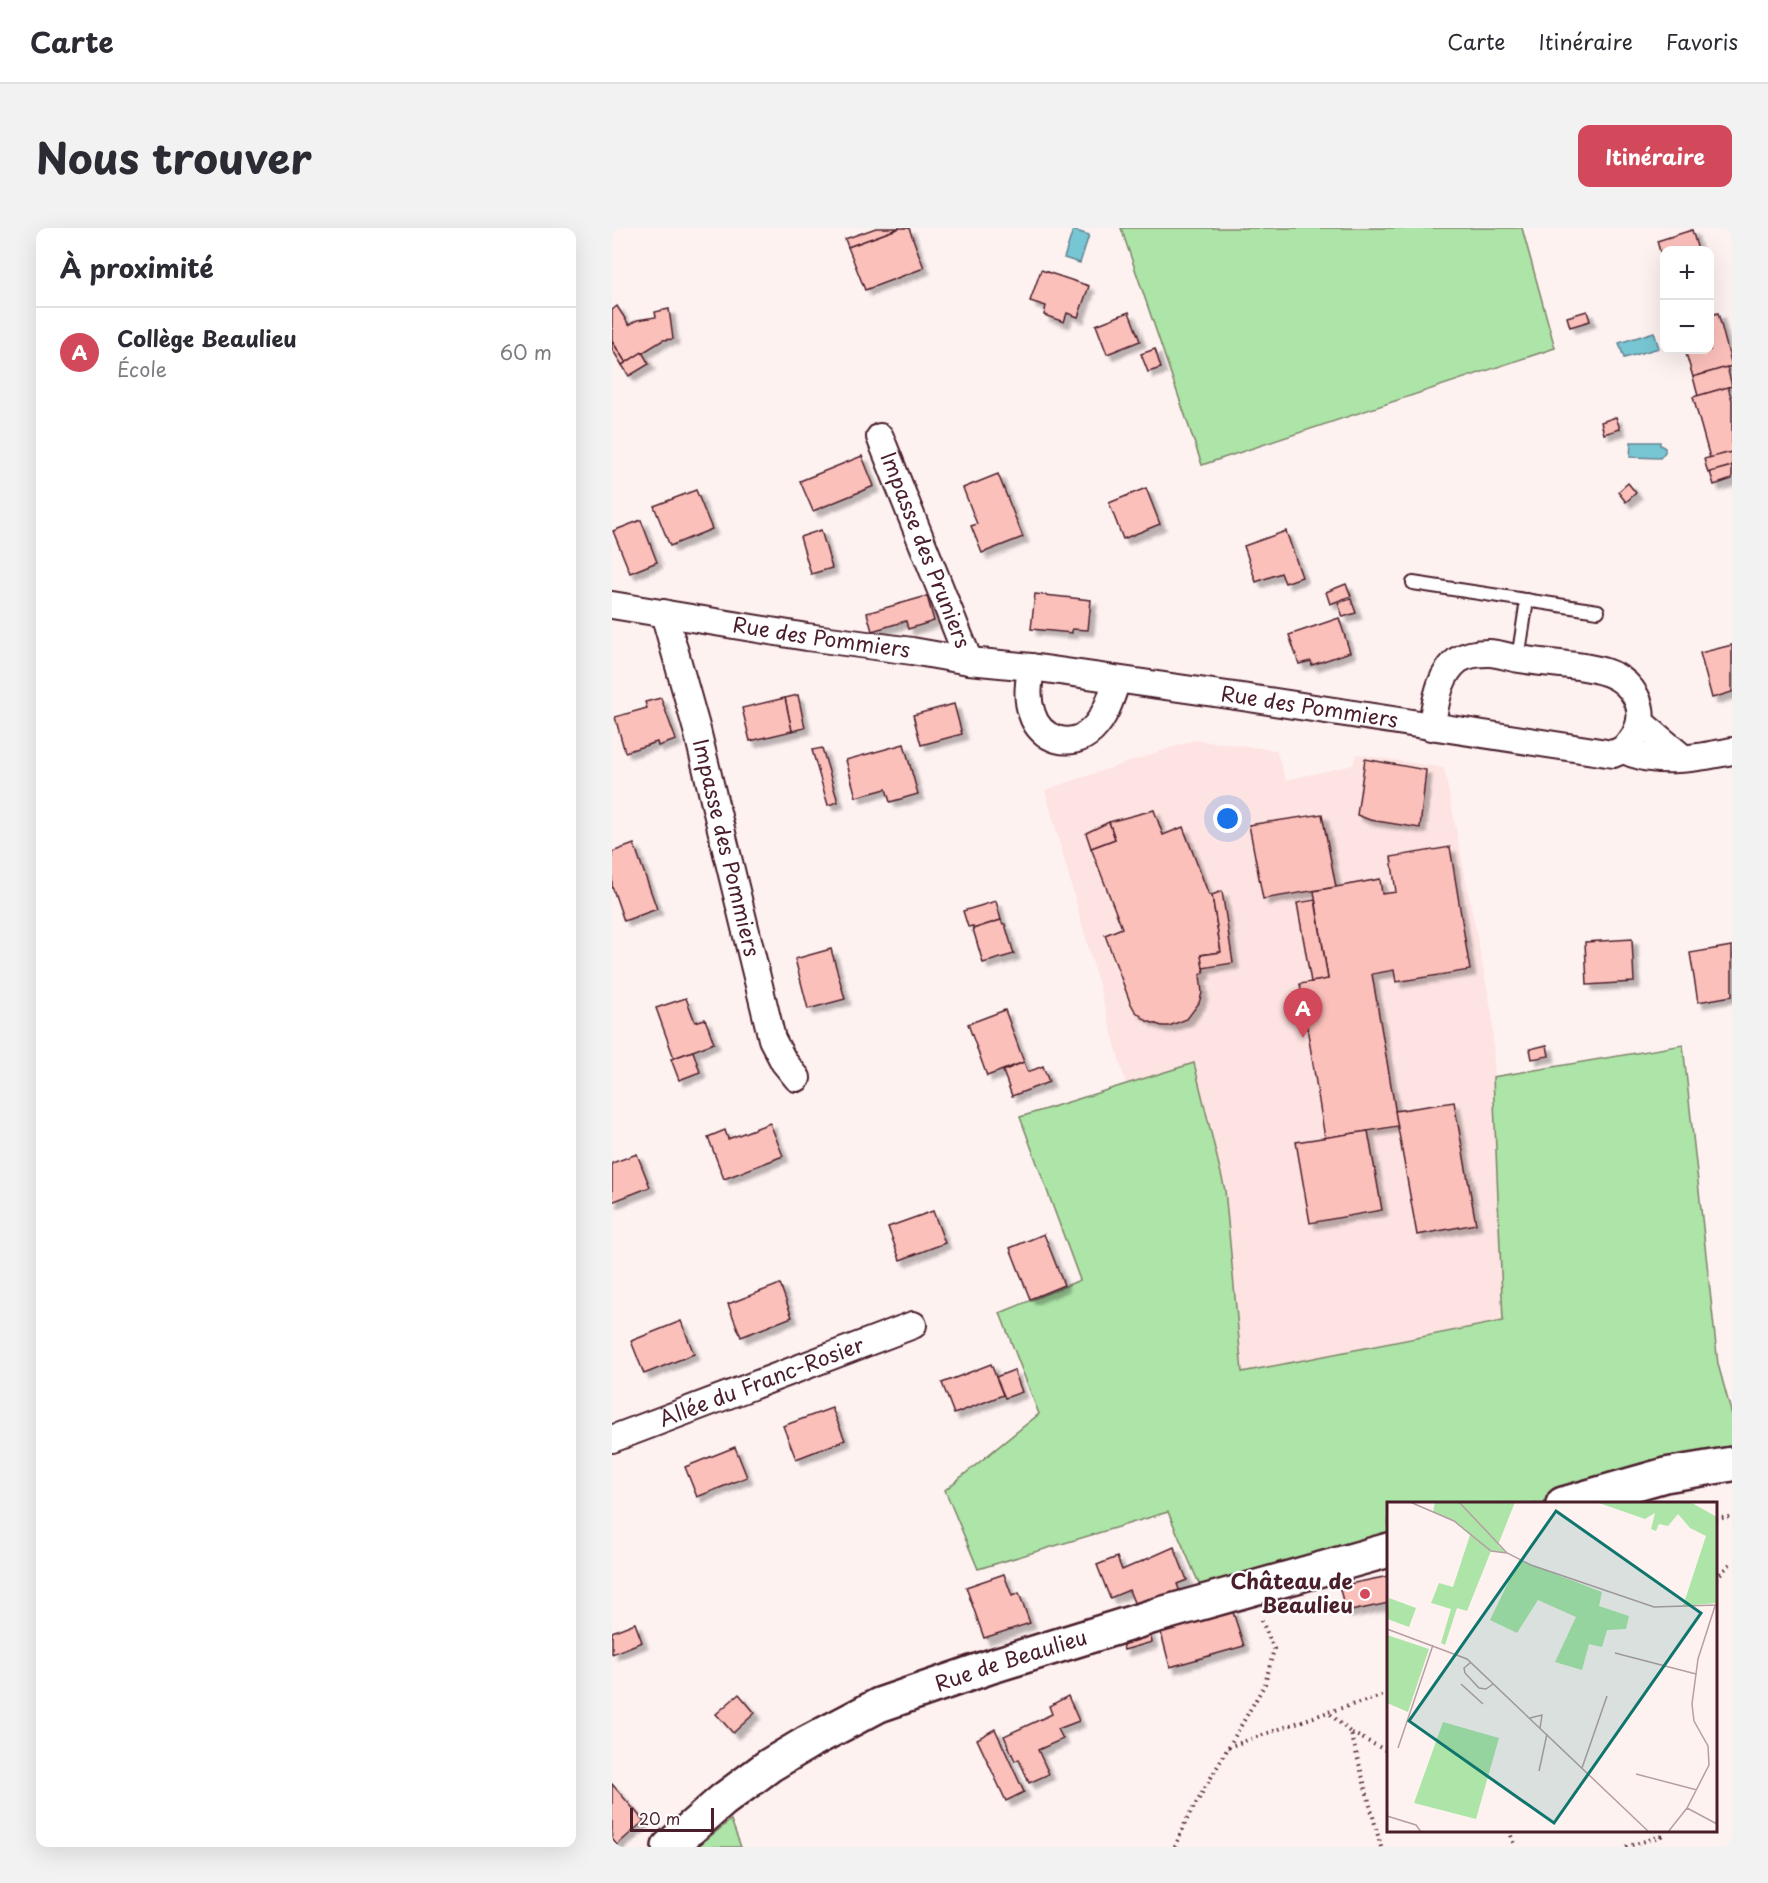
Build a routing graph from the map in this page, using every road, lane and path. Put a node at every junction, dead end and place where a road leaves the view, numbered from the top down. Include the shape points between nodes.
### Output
1 (880, 437) dead end
2 (1413, 583) dead end
3 (1527, 600) junction
4 (612, 605) edge
5 (1598, 610) dead end
6 (664, 613) junction
7 (1518, 659) junction
8 (969, 662) junction
9 (1031, 667) junction
10 (1118, 680) junction
11 (1640, 722) junction
12 (1431, 727) junction
13 (1624, 750) junction
14 (1732, 751) edge
15 (1683, 758) junction
16 (797, 1078) dead end
17 (913, 1325) dead end
18 (612, 1439) edge
19 (1732, 1464) edge
20 (1567, 1502) edge
21 (1717, 1519) edge
22 (1732, 1520) edge
23 (1387, 1551) edge
24 (1732, 1562) edge
25 (1717, 1577) edge
26 (1249, 1588) junction
27 (1387, 1695) edge
28 (1329, 1712) junction
29 (1351, 1733) junction
30 (1228, 1748) junction
31 (1387, 1751) edge
32 (1510, 1832) edge
33 (1660, 1832) edge
34 (669, 1847) edge
35 (1175, 1847) edge
36 (1381, 1847) edge
37 (1515, 1847) edge
38 (1626, 1847) edge

1 - 8 street, Impasse des Pruniers
2 - 3 lane
3 - 5 lane
3 - 7 lane
4 - 6 street, Rue des Pommiers
6 - 8 street, Rue des Pommiers
6 - 16 street, Impasse des Pommiers via 697,730 771,1039
7 - 11 street, Rue des Pommiers via 1601,670 1617,676 1635,694
7 - 12 street, Rue des Pommiers via 1491,653 1470,654 1458,661 1438,691
8 - 9 street, Rue des Pommiers
9 - 10 street, Rue des Pommiers
9 - 10 street via 1028,697 1032,714 1039,728 1051,738 1063,741 1091,731 1106,712
10 - 12 street, Rue des Pommiers
11 - 13 street via 1635,737
11 - 15 street
12 - 13 street, Rue des Pommiers via 1613,754
13 - 15 street, Rue des Pommiers via 1641,757
14 - 15 street, Rue des Pommiers
17 - 18 street, Allée du Franc-Rosier
19 - 20 street via 1665,1475
21 - 22 path
23 - 26 street, Rue de Beaulieu
24 - 25 path
26 - 30 path via 1274,1649 1264,1683
26 - 34 street, Rue de Beaulieu via 992,1665 879,1705 770,1765
27 - 28 path
28 - 29 path
28 - 30 path
29 - 31 path
29 - 36 path
30 - 35 path
32 - 37 path
33 - 38 path via 1661,1836

